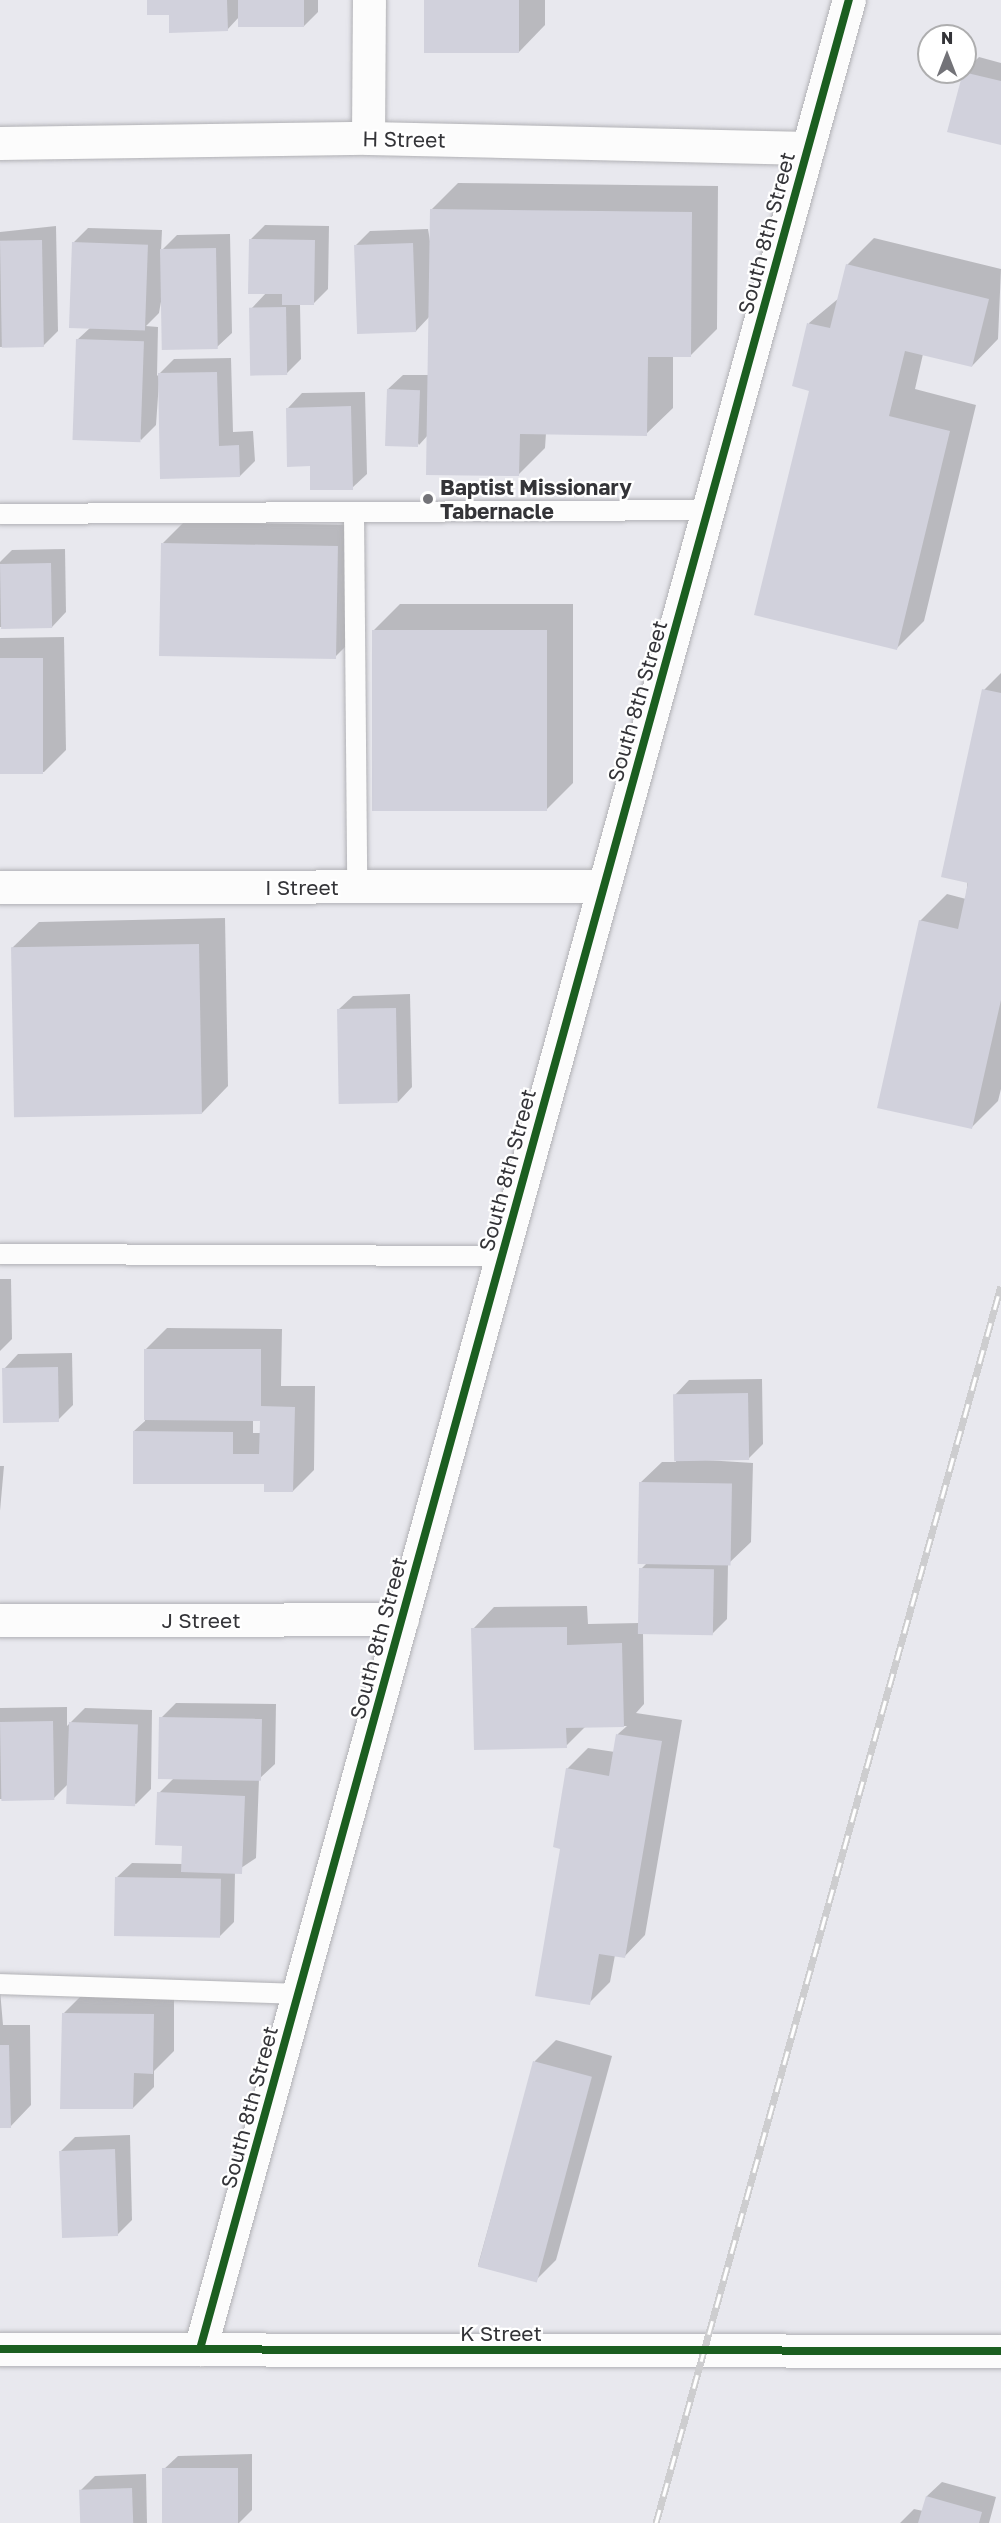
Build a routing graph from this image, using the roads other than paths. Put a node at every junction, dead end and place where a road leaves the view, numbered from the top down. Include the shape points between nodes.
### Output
1 (369, 0) edge
2 (849, 0) edge
3 (368, 138) junction
4 (0, 143) edge
5 (808, 148) junction
6 (708, 510) junction
7 (354, 513) junction
8 (0, 514) edge
9 (604, 886) junction
10 (0, 887) edge
11 (357, 887) junction
12 (0, 1254) edge
13 (502, 1256) junction
14 (402, 1619) junction
15 (0, 1620) edge
16 (0, 1984) edge
17 (298, 1994) junction
18 (0, 2349) edge
19 (200, 2349) junction
20 (1001, 2351) edge

1 - 3 street
2 - 5 street, South 8th Street
3 - 4 street, H Street
3 - 5 street, H Street
5 - 6 street, South 8th Street
6 - 7 lane
6 - 9 street, South 8th Street
7 - 8 lane
7 - 11 lane
9 - 11 street, I Street
9 - 13 street, South 8th Street
10 - 11 street, I Street
12 - 13 lane
13 - 14 street, South 8th Street
14 - 15 street, J Street
14 - 17 street, South 8th Street
16 - 17 lane
17 - 19 street, South 8th Street
18 - 19 street, K Street
19 - 20 street, K Street

